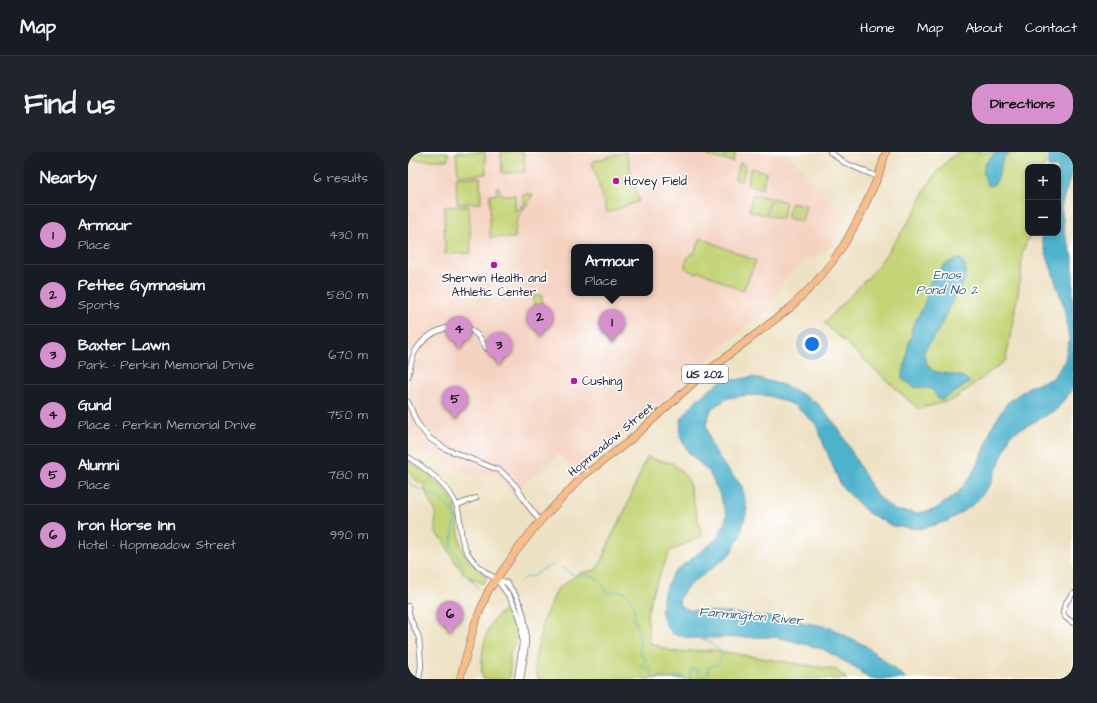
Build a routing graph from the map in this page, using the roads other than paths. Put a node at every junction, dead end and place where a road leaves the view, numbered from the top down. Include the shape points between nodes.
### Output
1 (830, 152) edge
2 (886, 152) edge
3 (878, 177) junction
4 (486, 348) dead end
5 (408, 377) edge
6 (408, 402) edge
7 (408, 457) edge
8 (476, 498) dead end
9 (457, 505) junction
10 (540, 521) junction
11 (496, 578) junction
12 (1073, 593) edge
13 (408, 606) edge
14 (1073, 624) edge
15 (419, 679) edge
16 (460, 679) edge
17 (517, 679) edge
18 (521, 679) edge

1 - 3 street via 845,163
2 - 3 highway, Hopmeadow Street / US 202
3 - 10 highway, Hopmeadow Street / US 202 via 845,243 816,284 790,308 700,377 628,442 583,476
4 - 5 street via 469,329 457,326 444,329 432,335 419,347 413,356
6 - 10 street via 417,423 429,438 446,449 501,471 516,486
7 - 9 street via 445,487
8 - 9 street
9 - 11 street via 462,542 467,552 475,562
10 - 11 highway, Hopmeadow Street / US 202
11 - 16 highway, Hopmeadow Street / US 202 via 475,622
11 - 17 street via 512,599 521,619 523,639
11 - 18 street via 506,583 514,592 524,614 526,639
12 - 14 street via 1065,604 1064,613
13 - 15 street via 410,618 419,638

